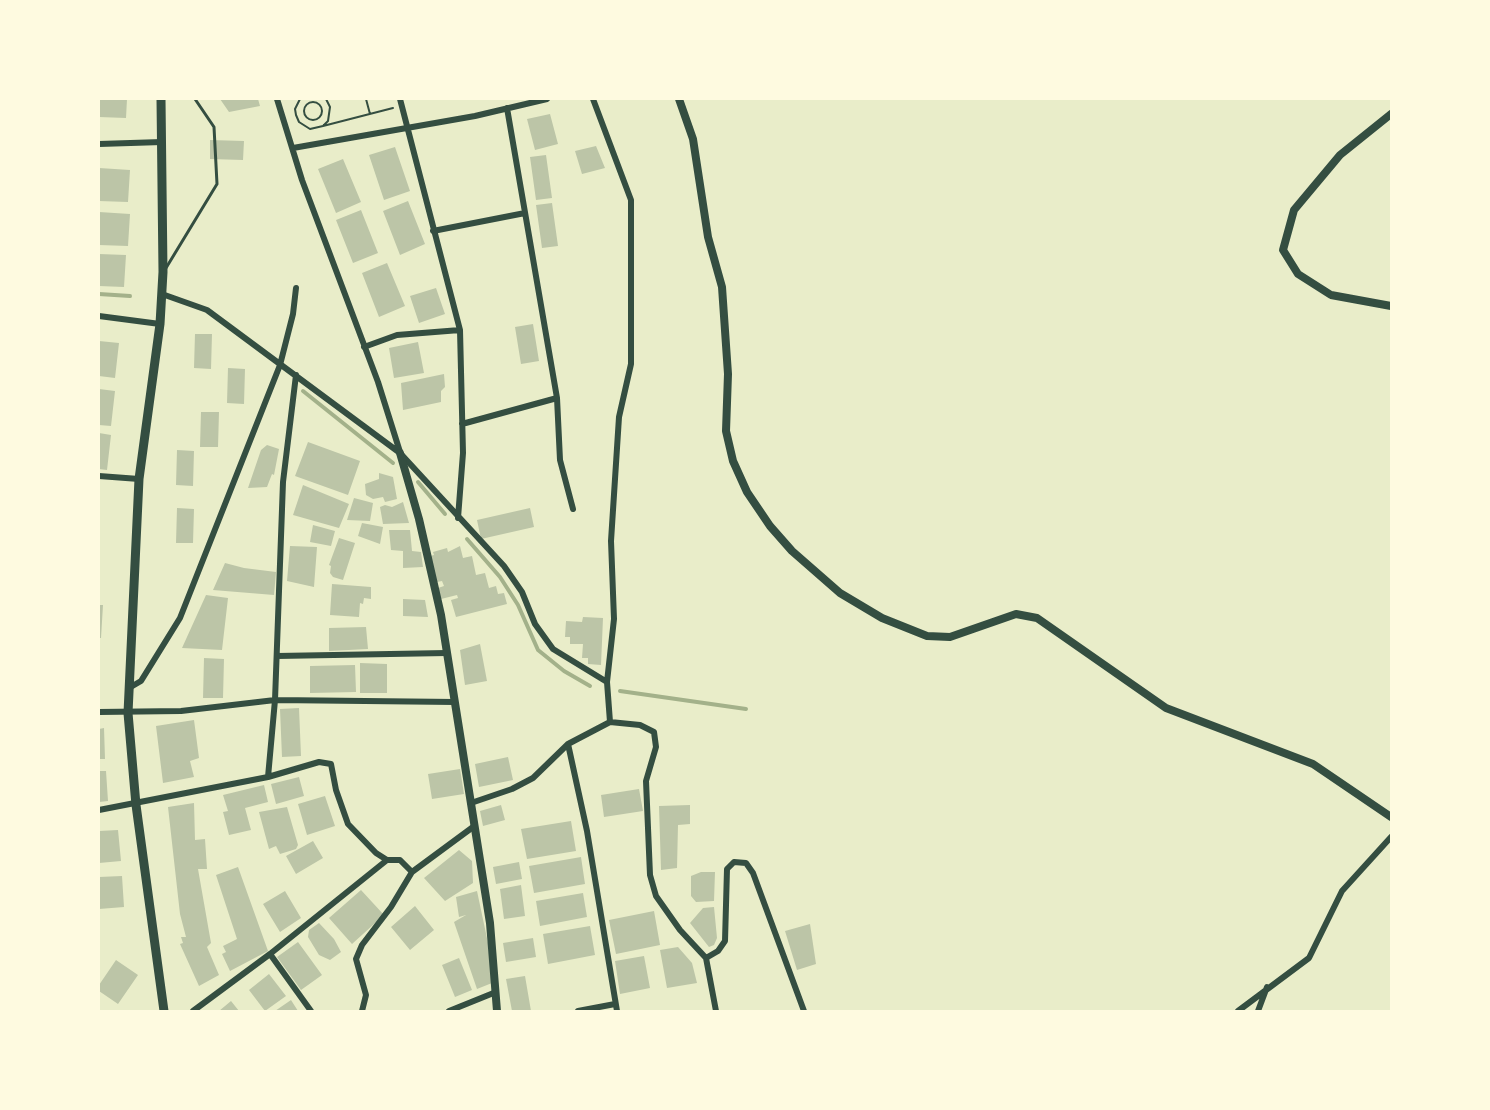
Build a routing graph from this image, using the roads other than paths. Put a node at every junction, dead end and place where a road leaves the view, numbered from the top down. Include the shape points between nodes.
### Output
1 (161, 99) edge
2 (195, 99) edge
3 (277, 99) edge
4 (547, 99) edge
5 (593, 99) edge
6 (679, 99) edge
7 (400, 102) edge
8 (507, 108) junction
9 (1391, 114) edge
10 (407, 127) junction
11 (162, 142) junction
12 (99, 144) edge
13 (293, 148) junction
14 (525, 213) junction
15 (433, 231) junction
16 (163, 272) junction
17 (296, 288) dead end
18 (162, 294) junction
19 (1391, 306) edge
20 (99, 316) edge
21 (160, 324) junction
22 (460, 330) junction
23 (364, 347) junction
24 (280, 365) junction
25 (296, 375) junction
26 (557, 398) junction
27 (462, 424) junction
28 (400, 453) junction
29 (99, 476) edge
30 (139, 479) junction
31 (573, 509) dead end
32 (458, 518) junction
33 (447, 653) junction
34 (277, 656) junction
35 (607, 682) junction
36 (129, 688) junction
37 (275, 700) junction
38 (455, 702) junction
39 (99, 712) edge
40 (129, 713) junction
41 (610, 722) junction
42 (568, 744) junction
43 (268, 777) junction
44 (471, 803) junction
45 (136, 805) junction
46 (99, 810) edge
47 (1391, 817) edge
48 (473, 827) junction
49 (1391, 837) edge
50 (387, 860) junction
51 (412, 872) junction
52 (270, 954) junction
53 (706, 958) junction
54 (1268, 986) junction
55 (496, 992) junction
56 (616, 1007) edge
57 (164, 1011) edge
58 (193, 1011) edge
59 (311, 1011) edge
60 (362, 1011) edge
61 (449, 1011) edge
62 (497, 1011) edge
63 (578, 1011) edge
64 (716, 1011) edge
65 (804, 1011) edge
66 (1238, 1011) edge
67 (1258, 1011) edge

1 - 11 main road
2 - 16 lane via 214,127 217,184
3 - 13 street
4 - 8 street
5 - 35 street via 631,200 631,364 619,417 611,541 614,619
6 - 47 street via 693,139 708,237 722,287 728,374 726,431 733,461 747,492 792,551 840,593 882,618 927,636 950,637 1016,614 1037,618 1166,708 1313,764
7 - 10 street
8 - 10 street
8 - 14 street
9 - 19 street via 1340,155 1294,210 1283,250 1298,274 1331,295
10 - 13 street
10 - 15 street
11 - 12 street
11 - 16 main road
13 - 23 street
14 - 15 street
14 - 26 street
15 - 22 street
16 - 18 main road
17 - 24 street
18 - 21 main road
18 - 24 street via 207,310
20 - 21 street
21 - 30 main road
22 - 23 street via 398,335
22 - 27 street
23 - 28 street
24 - 25 street
24 - 36 street via 180,618 141,681
25 - 28 street
25 - 34 street via 283,482
26 - 27 street
26 - 31 street via 560,460
27 - 32 street
28 - 32 street
28 - 33 street via 419,519
29 - 30 street
30 - 36 main road
32 - 35 street via 504,566 553,649
33 - 34 street
33 - 38 street
34 - 37 street
35 - 41 street
36 - 40 main road
37 - 38 street
37 - 40 street
37 - 43 street
38 - 44 street
39 - 40 street
40 - 45 main road
41 - 42 street
41 - 53 street via 640,725 654,732 656,747 646,781 650,875 656,896
42 - 44 street via 533,778
42 - 56 street via 587,831
43 - 45 street
43 - 50 street via 319,762 331,764 348,824
44 - 48 street
45 - 46 street
45 - 57 main road
48 - 51 street
48 - 55 street via 490,923
49 - 54 street via 1342,891 1309,958
50 - 51 street via 400,860
50 - 52 street
51 - 60 street via 356,959 367,1001
52 - 58 street
52 - 59 street
53 - 64 street
53 - 65 street via 725,941 727,869 734,862 746,863
54 - 66 street
54 - 67 street
55 - 61 street
55 - 62 street
56 - 63 street

